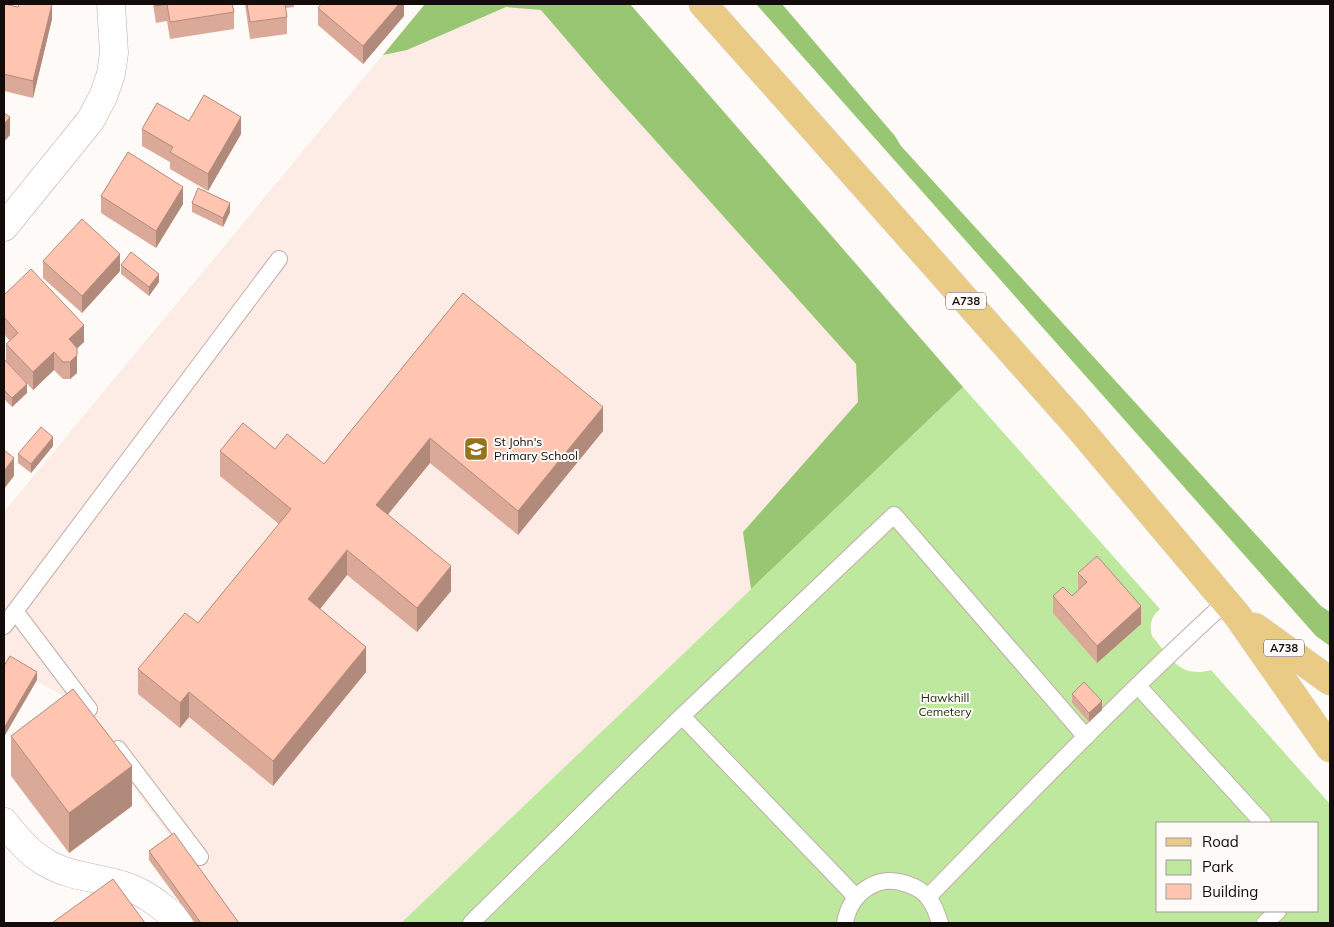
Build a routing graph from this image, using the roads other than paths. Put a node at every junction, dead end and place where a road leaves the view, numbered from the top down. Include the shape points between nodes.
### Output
1 (111, 4) edge
2 (703, 4) edge
3 (4, 227) edge
4 (279, 259) dead end
5 (1232, 608) junction
6 (15, 611) junction
7 (4, 626) edge
8 (1330, 681) edge
9 (1138, 686) junction
10 (1298, 700) junction
11 (682, 716) junction
12 (98, 722) edge
13 (1330, 729) edge
14 (1086, 737) junction
15 (110, 738) edge
16 (1330, 748) edge
17 (4, 822) edge
18 (1262, 822) edge
19 (200, 857) dead end
20 (856, 897) junction
21 (928, 897) junction
22 (1277, 912) edge
23 (179, 923) edge
24 (471, 923) edge
25 (846, 923) edge
26 (940, 923) edge
27 (1265, 923) edge

1 - 3 street via 114,53 103,97 90,121
2 - 5 main road, A738 via 1075,423
4 - 6 lane
5 - 8 main road, A738
5 - 9 lane via 1168,655
5 - 10 main road, A738
6 - 7 lane
6 - 12 lane
9 - 14 lane
9 - 18 lane
10 - 13 main road, A738
10 - 16 main road
11 - 14 lane via 894,515
11 - 20 lane
11 - 24 lane
14 - 21 lane
15 - 19 lane
17 - 23 street via 18,840 46,863 77,876 133,889 158,903
20 - 21 lane via 884,881 900,881 916,887
20 - 25 lane
21 - 26 lane
22 - 27 lane

